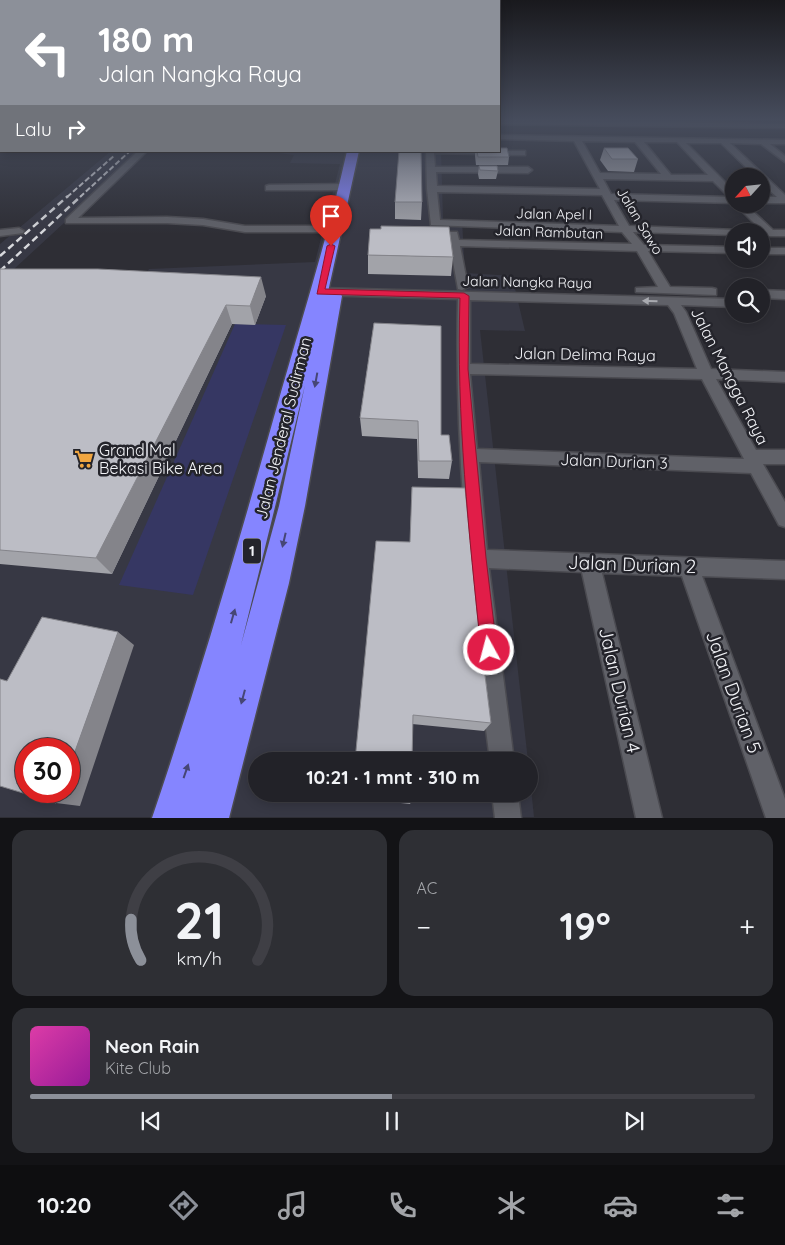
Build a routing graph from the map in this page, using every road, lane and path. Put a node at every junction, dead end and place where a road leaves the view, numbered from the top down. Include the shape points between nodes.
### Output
1 (136, 157) edge
2 (352, 157) edge
3 (362, 157) edge
4 (431, 157) edge
5 (524, 157) edge
6 (587, 157) edge
7 (652, 157) edge
8 (695, 157) edge
9 (740, 157) edge
10 (751, 168) edge
11 (431, 169) junction
12 (598, 176) junction
13 (668, 177) junction
14 (715, 178) junction
15 (532, 180) junction
16 (770, 186) edge
17 (346, 187) junction
18 (269, 188) dead end
19 (431, 189) junction
20 (725, 189) edge
21 (608, 195) junction
22 (725, 198) edge
23 (770, 200) edge
24 (785, 200) edge
25 (748, 213) edge
26 (757, 223) edge
27 (451, 225) junction
28 (335, 229) junction
29 (626, 230) junction
30 (19, 231) dead end
31 (725, 232) edge
32 (770, 233) edge
33 (785, 233) edge
34 (0, 234) edge
35 (455, 243) junction
36 (641, 248) junction
37 (725, 250) edge
38 (770, 251) edge
39 (785, 251) edge
40 (328, 286) junction
41 (463, 291) junction
42 (725, 293) edge
43 (770, 294) edge
44 (785, 295) edge
45 (669, 296) junction
46 (725, 302) edge
47 (770, 304) edge
48 (785, 304) edge
49 (463, 369) junction
50 (706, 374) junction
51 (785, 378) edge
52 (471, 456) junction
53 (785, 457) edge
54 (754, 462) junction
55 (785, 519) edge
56 (478, 558) junction
57 (590, 563) junction
58 (688, 566) junction
59 (785, 570) edge
60 (212, 746) junction
61 (501, 752) edge
62 (506, 802) edge
63 (171, 818) edge
64 (209, 818) edge
65 (508, 818) edge
66 (650, 818) edge
67 (778, 818) edge

1 - 28 street via 69,221 167,220 244,229
2 - 17 highway, Jalan Jenderal Sudirman / 1
3 - 40 highway, Jalan Jenderal Sudirman / 1
4 - 11 street
5 - 15 street
6 - 12 street, Jalan Sawo
7 - 13 street
8 - 14 street
9 - 10 street
11 - 15 street
11 - 19 street
12 - 13 street
12 - 21 street, Jalan Sawo
13 - 14 street
14 - 20 street
15 - 19 street
15 - 21 street
16 - 24 street
17 - 18 street
17 - 28 highway, Jalan Jenderal Sudirman / 1
19 - 27 street via 434,222
21 - 22 street
21 - 29 street, Jalan Sawo
23 - 24 street
25 - 26 street
27 - 29 street, Jalan Apel I
27 - 35 street
28 - 40 highway, Jalan Jenderal Sudirman / 1
29 - 31 street, Jalan Apel I
29 - 36 street, Jalan Sawo
30 - 34 street
32 - 33 street
35 - 36 street, Jalan Rambutan
35 - 41 street
36 - 37 street, Jalan Rambutan
36 - 45 street, Jalan Sawo
38 - 39 street
40 - 41 street, Jalan Nangka Raya
40 - 60 highway, Jalan Jenderal Sudirman / 1 via 287,530
41 - 45 street, Jalan Nangka Raya
41 - 49 street
42 - 45 street, Jalan Nangka Raya
43 - 44 street
45 - 46 street, Jalan Nangka Raya
45 - 50 street, Jalan Mangga Raya via 680,312
47 - 48 street
49 - 50 street, Jalan Delima Raya
49 - 52 street
50 - 51 street, Jalan Delima Raya
50 - 54 street, Jalan Mangga Raya
52 - 54 street, Jalan Durian 3
52 - 56 street
53 - 54 street, Jalan Durian 3
54 - 55 street, Jalan Mangga Raya
56 - 57 street, Jalan Durian 2
56 - 61 street
57 - 58 street, Jalan Durian 2
57 - 66 street, Jalan Durian 4
58 - 59 street, Jalan Durian 2
58 - 67 street, Jalan Durian 5
63 -> 60 highway, Jalan Jenderal Sudirman / 1
60 - 64 highway, Jalan Jenderal Sudirman / 1
62 - 65 street

